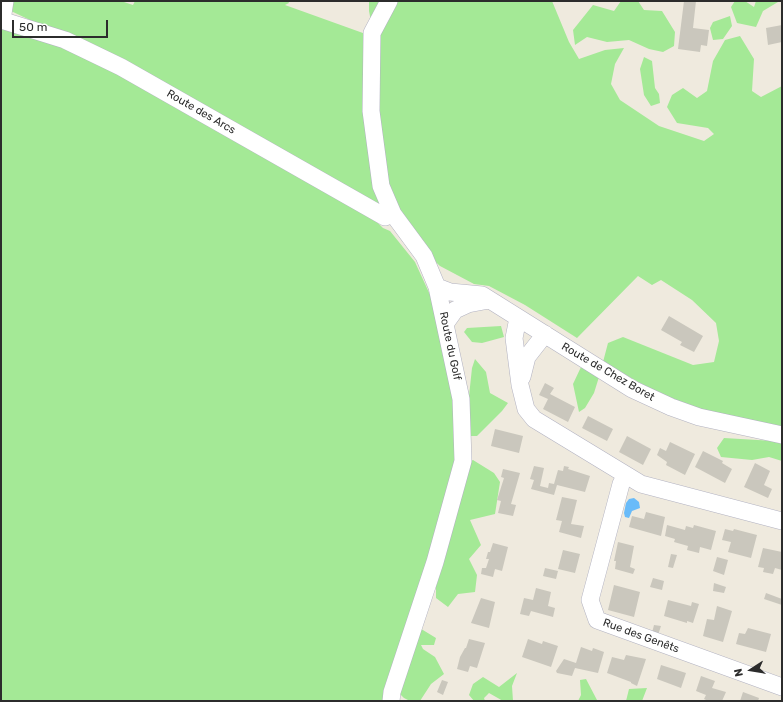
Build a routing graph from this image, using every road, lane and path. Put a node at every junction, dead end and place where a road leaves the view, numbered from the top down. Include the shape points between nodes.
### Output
1 (5, 1) edge
2 (389, 1) edge
3 (2, 20) edge
4 (393, 214) junction
5 (437, 287) junction
6 (489, 300) junction
7 (518, 318) junction
8 (445, 324) junction
9 (545, 334) junction
10 (520, 385) junction
11 (782, 435) edge
12 (625, 476) junction
13 (782, 521) edge
14 (782, 687) edge
15 (391, 701) edge

1 - 3 street
2 - 4 street, Route du Golf via 372,33 371,112 381,186
3 - 4 street, Route des Arcs via 65,40 121,67 384,217
4 - 5 street, Route du Golf via 424,256
5 - 6 street, Route de Chez Boret via 450,292 482,295
5 - 8 street, Route du Golf
6 - 7 street, Route de Chez Boret
6 - 8 street via 468,304 455,310
7 - 9 street, Route de Chez Boret
7 - 10 street via 514,338
8 - 15 street, Route du Golf via 461,399 463,460 435,562
9 - 10 street via 527,357
9 - 11 street, Route de Chez Boret via 632,389 671,408 699,417
10 - 12 street via 526,409 534,419
12 - 13 street via 641,484
12 - 14 street, Rue des Genêts via 590,600 597,620

